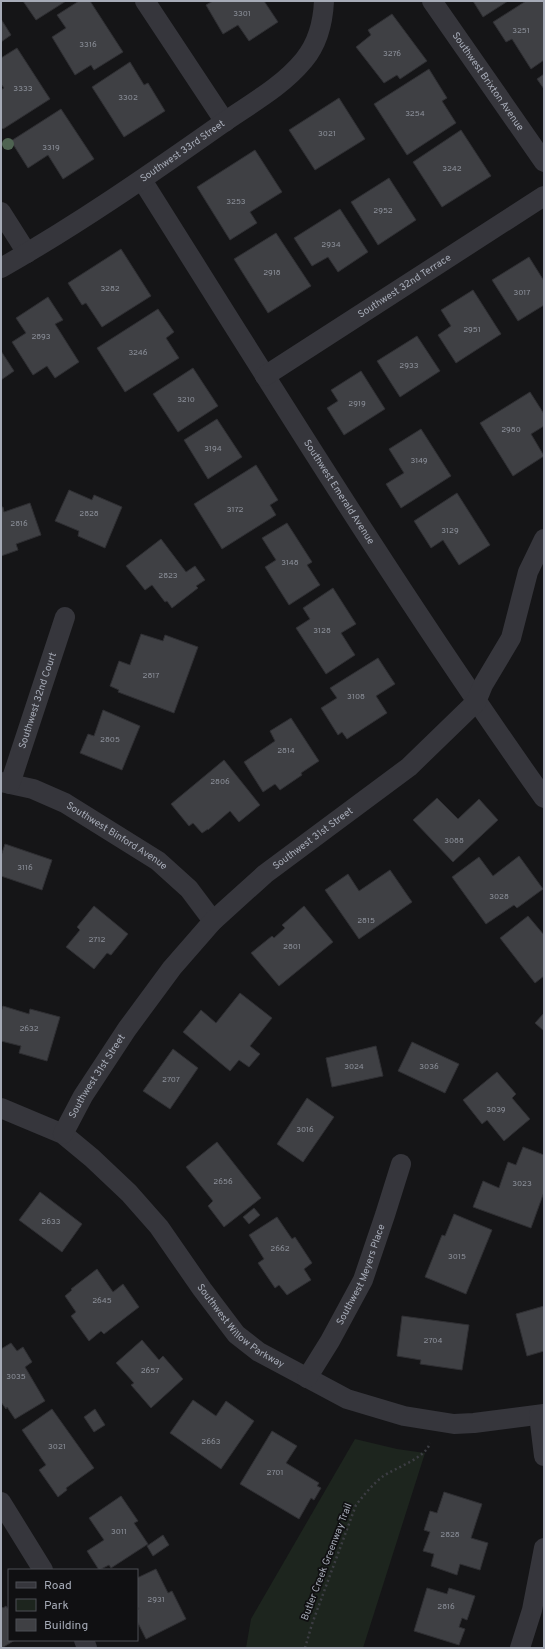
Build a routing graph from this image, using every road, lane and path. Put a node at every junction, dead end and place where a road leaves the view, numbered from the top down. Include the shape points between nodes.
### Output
1 (145, 1) edge
2 (324, 1) edge
3 (432, 1) edge
4 (225, 122) junction
5 (544, 162) edge
6 (142, 180) junction
7 (544, 196) edge
8 (1, 212) edge
9 (27, 253) junction
10 (1, 268) edge
11 (265, 376) junction
12 (544, 539) edge
13 (65, 617) dead end
14 (476, 702) junction
15 (5, 783) edge
16 (544, 798) edge
17 (213, 921) junction
18 (1, 1108) edge
19 (63, 1134) junction
20 (401, 1164) dead end
21 (307, 1378) junction
22 (541, 1414) edge
23 (438, 1422) junction
24 (544, 1456) edge
25 (1, 1502) edge
26 (544, 1548) edge
27 (43, 1569) edge
28 (305, 1648) edge
29 (520, 1648) edge

1 - 4 street
2 - 4 street, Southwest 33rd Street via 318,37 304,59 270,91
3 - 5 street, Southwest Brixton Avenue
4 - 6 street, Southwest 33rd Street
6 - 9 street, Southwest 33rd Street
6 - 11 street, Southwest Emerald Avenue
7 - 11 street, Southwest 32nd Terrace
8 - 9 street
9 - 10 street, Southwest 33rd Street
11 - 14 street, Southwest Emerald Avenue
12 - 14 street, Southwest 31st Street via 528,572 511,638 483,685
13 - 15 street, Southwest 32nd Court
14 - 16 street, Southwest Emerald Avenue
14 - 17 street, Southwest 31st Street via 409,767 265,874
15 - 17 street, Southwest Binford Avenue via 33,789 65,803 158,861 189,889
17 - 19 street, Southwest 31st Street via 172,968 127,1029 83,1096
18 - 19 street, Southwest Willow Parkway
19 - 21 street, Southwest Willow Parkway via 129,1193 159,1227 236,1334 259,1352
20 - 21 street, Southwest Meyers Place via 363,1280
21 - 23 street, Southwest Willow Parkway via 346,1399 404,1416
22 - 23 street, Southwest Willow Parkway via 474,1423
22 - 24 street
23 - 28 path, Butler Creek Greenway Trail via 428,1450 382,1478 356,1505
25 - 27 street
26 - 29 street via 532,1610

